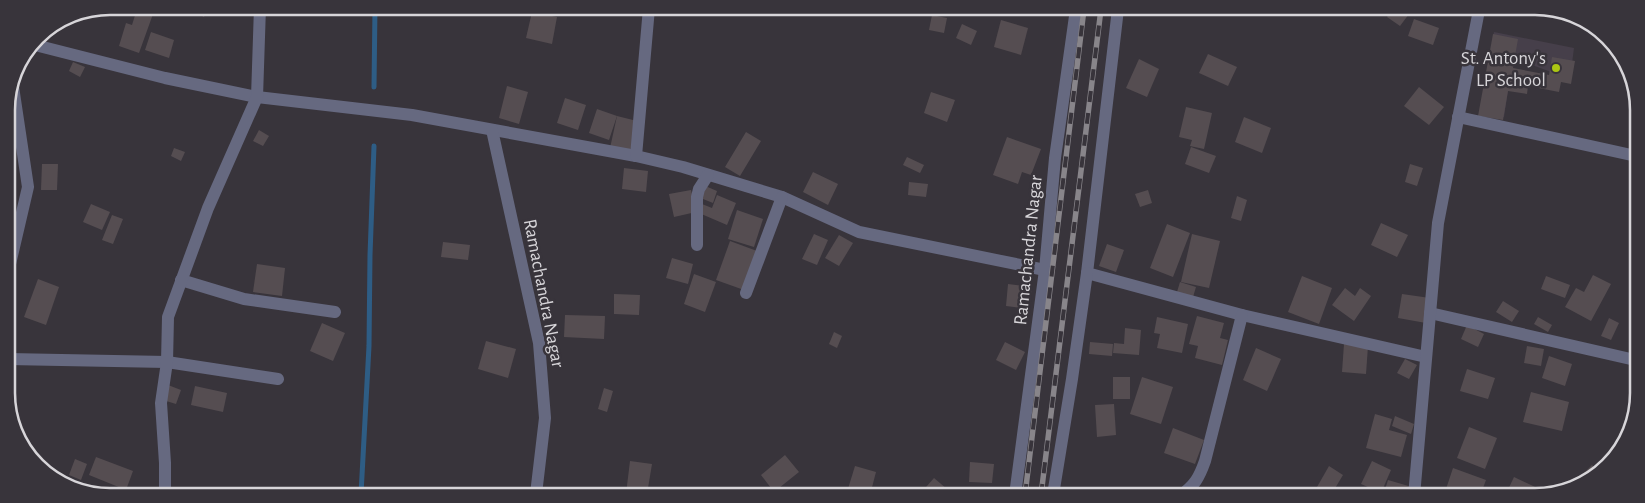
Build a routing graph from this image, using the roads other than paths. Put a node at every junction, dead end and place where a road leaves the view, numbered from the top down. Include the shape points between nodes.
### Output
1 (260, 15) edge
2 (648, 15) edge
3 (1075, 15) edge
4 (1117, 15) edge
5 (1478, 15) edge
6 (39, 46) edge
7 (257, 97) junction
8 (15, 114) edge
9 (1458, 118) junction
10 (492, 130) junction
11 (1630, 155) edge
12 (636, 156) junction
13 (708, 175) junction
14 (782, 197) junction
15 (15, 243) edge
16 (697, 246) dead end
17 (1045, 270) junction
18 (1087, 273) junction
19 (181, 280) junction
20 (746, 293) dead end
21 (334, 312) dead end
22 (1430, 314) junction
23 (1242, 315) junction
24 (1426, 356) junction
25 (15, 359) edge
26 (1630, 359) edge
27 (167, 362) junction
28 (278, 379) dead end
29 (165, 488) edge
30 (537, 488) edge
31 (1016, 488) edge
32 (1054, 488) edge
33 (1191, 488) edge
34 (1415, 488) edge

1 - 7 street
2 - 12 street
3 - 17 street, Ramachandra Nagar
4 - 18 street
5 - 9 street
6 - 7 street
7 - 10 street via 412,115
7 - 19 street via 208,208
8 - 15 street via 28,187
9 - 11 street
9 - 22 street via 1438,223
10 - 12 street
10 - 30 street, Ramachandra Nagar via 539,343 545,418
12 - 13 street
13 - 14 street
13 - 16 street via 697,197
14 - 17 street via 859,232
14 - 20 street
17 - 31 street, Ramachandra Nagar
18 - 23 street
18 - 32 street
19 - 21 street via 244,299
19 - 27 street via 168,317
22 - 24 street
22 - 26 street
23 - 24 street
23 - 33 street via 1205,461
24 - 34 street
25 - 27 street
27 - 28 street
27 - 29 street via 161,403

